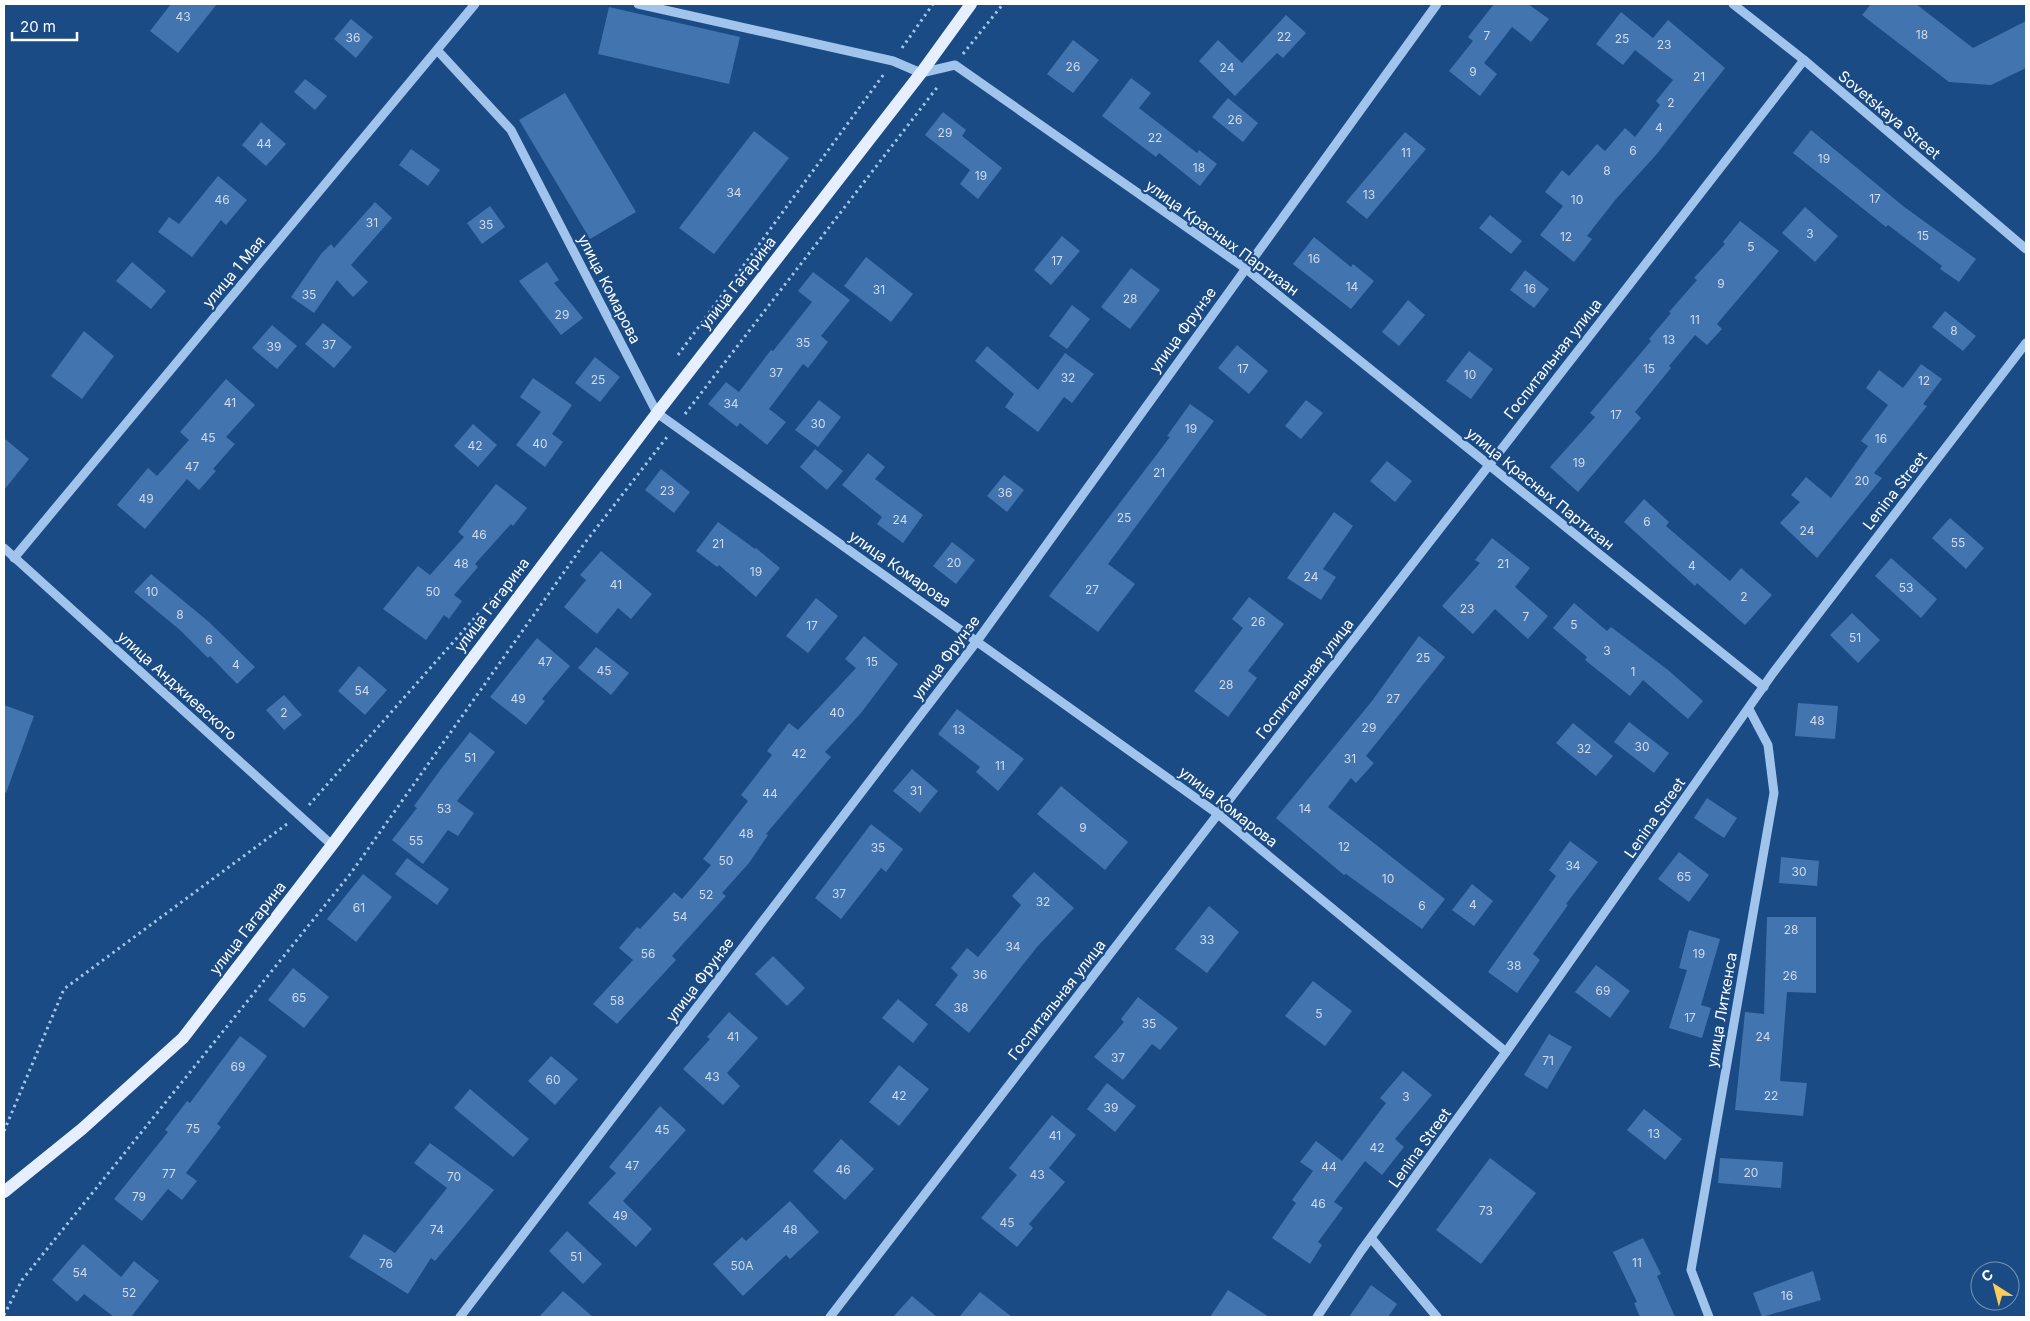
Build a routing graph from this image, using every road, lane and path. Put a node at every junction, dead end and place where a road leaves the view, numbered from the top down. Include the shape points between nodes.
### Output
1 (475, 4) edge
2 (638, 4) edge
3 (933, 4) edge
4 (971, 4) edge
5 (1003, 4) edge
6 (1437, 4) edge
7 (1733, 4) edge
8 (438, 50) junction
9 (1804, 60) junction
10 (893, 61) junction
11 (954, 66) junction
12 (921, 73) junction
13 (2026, 249) edge
14 (1245, 268) junction
15 (2026, 343) edge
16 (672, 363) dead end
17 (657, 413) junction
18 (675, 427) junction
19 (1489, 465) junction
20 (4, 548) edge
21 (14, 558) junction
22 (507, 582) dead end
23 (976, 641) junction
24 (1764, 687) junction
25 (1749, 709) junction
26 (1218, 814) junction
27 (299, 815) junction
28 (332, 845) junction
29 (1506, 1052) junction
30 (4, 1131) edge
31 (4, 1192) edge
32 (1371, 1238) junction
33 (4, 1315) edge
34 (460, 1317) edge
35 (830, 1317) edge
36 (1317, 1317) edge
37 (1437, 1317) edge
38 (1709, 1317) edge

1 - 8 street, улица 1 Мая
2 - 10 street
3 - 10 path
4 - 12 main road, улица Гагарина
5 - 11 path
6 - 14 street, улица Фрунзе
7 - 9 street, Sovetskaya Street
8 - 17 street, улица Комарова via 511,130
8 - 21 street, улица 1 Мая
9 - 13 street, Sovetskaya Street
9 - 19 street, Госпитальная улица
10 - 12 street
10 - 16 path
11 - 12 street
11 - 14 street, улица Красных Партизан
11 - 18 path
12 - 17 main road, улица Гагарина
14 - 19 street, улица Красных Партизан
14 - 23 street, улица Фрунзе
15 - 24 street, Lenina Street
17 - 18 street, улица Комарова
17 - 28 main road, улица Гагарина
18 - 23 street, улица Комарова
18 - 33 path via 584,544 351,872 22,1280
19 - 24 street, улица Красных Партизан
19 - 26 street, Госпитальная улица
20 - 21 street, улица Анджиевского
21 - 27 street, улица Анджиевского
22 - 27 path
23 - 26 street, улица Комарова
23 - 34 street, улица Фрунзе
24 - 25 street, Lenina Street
25 - 29 street, Lenina Street
25 - 38 street, улица Литкенса via 1768,745 1774,793 1691,1270
26 - 29 street, улица Комарова
26 - 35 street, Госпитальная улица
27 - 28 street, улица Анджиевского
27 - 30 path via 64,989
28 - 31 main road, улица Гагарина via 183,1038 82,1129
29 - 32 street, Lenina Street
32 - 36 street, Lenina Street
32 - 37 street

